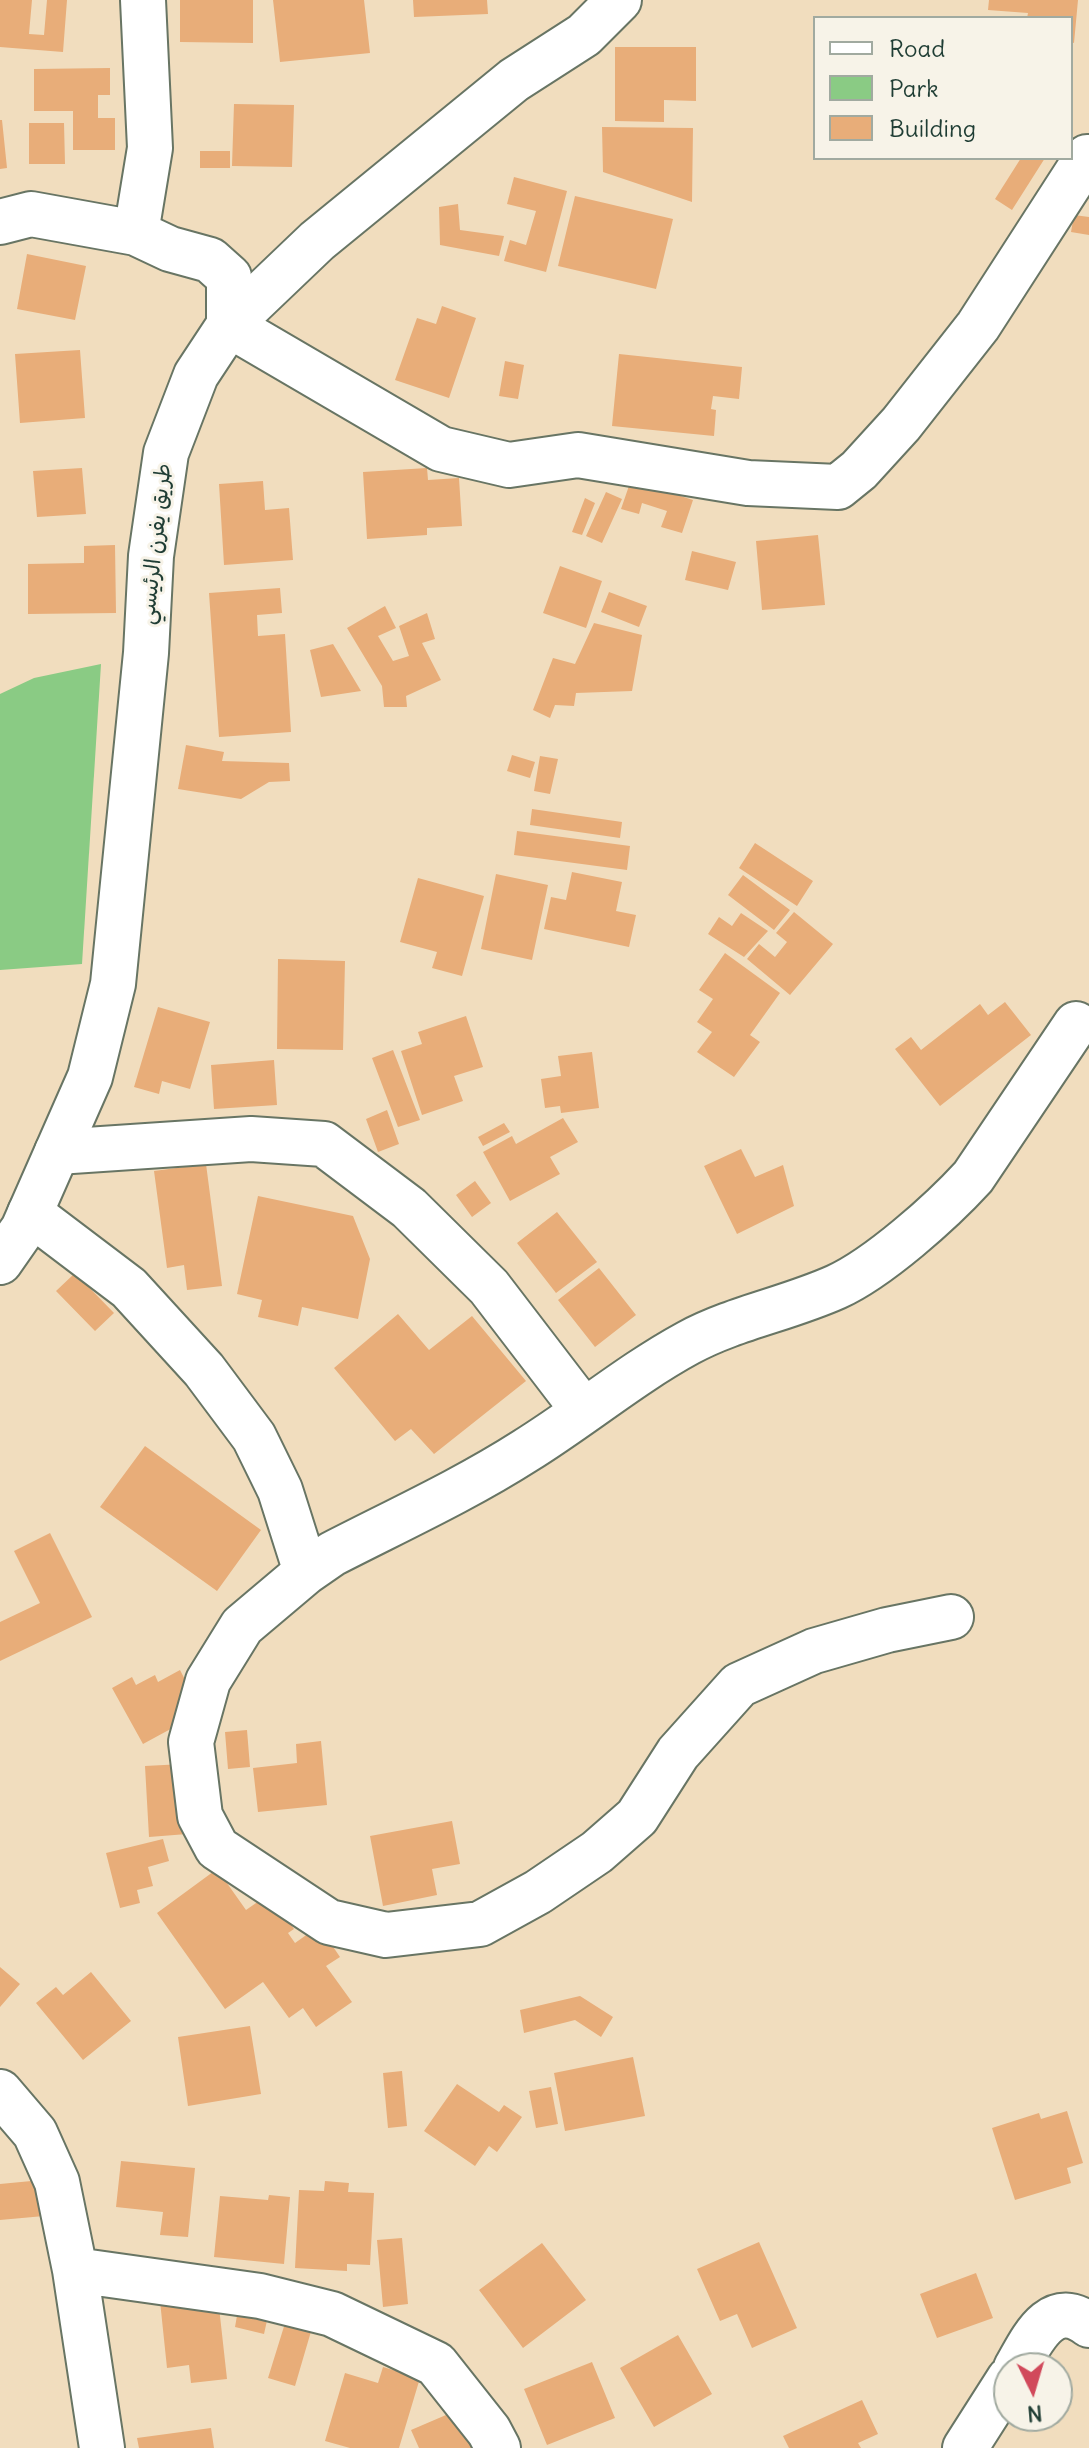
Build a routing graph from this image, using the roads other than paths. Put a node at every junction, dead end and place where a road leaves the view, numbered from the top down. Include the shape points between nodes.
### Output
1 (143, 0) edge
2 (619, 0) edge
3 (1087, 157) dead end
4 (0, 222) edge
5 (136, 233) junction
6 (229, 325) junction
7 (1076, 1024) dead end
8 (57, 1152) junction
9 (30, 1213) junction
10 (0, 1262) edge
11 (584, 1411) junction
12 (306, 1572) junction
13 (951, 1617) dead end
14 (0, 2092) edge
15 (75, 2270) junction
16 (1089, 2325) edge
17 (1026, 2352) edge
18 (993, 2404) edge
19 (102, 2448) edge
20 (498, 2448) edge
21 (965, 2448) edge

1 - 5 street via 150,148
2 - 6 street, طريق يفرن الرئيسي via 584,35 514,80 375,191
3 - 6 street via 978,326 901,424 838,487 748,483 578,455 509,465 441,449
4 - 5 street via 31,214
5 - 6 street via 210,260 229,277
6 - 8 street, طريق يفرن الرئيسي via 196,375 166,453 151,556 113,984 90,1077
7 - 11 street via 973,1177 883,1256 839,1286 686,1344
8 - 9 street, طريق يفرن الرئيسي
8 - 11 street via 251,1139 324,1144 409,1208 489,1287
9 - 10 street, طريق يفرن الرئيسي
9 - 12 street via 129,1288 204,1370 254,1437 280,1490
11 - 12 street via 525,1452
12 - 13 street via 242,1626 208,1681 191,1742 200,1816 217,1848 329,1922 386,1935 480,1924 597,1852 637,1817 678,1753 739,1685 814,1651
14 - 15 street via 35,2133 57,2182
15 - 19 street
15 - 20 street via 260,2296 332,2314 436,2364
16 - 17 street via 1078,2318 1051,2318
18 - 21 street

